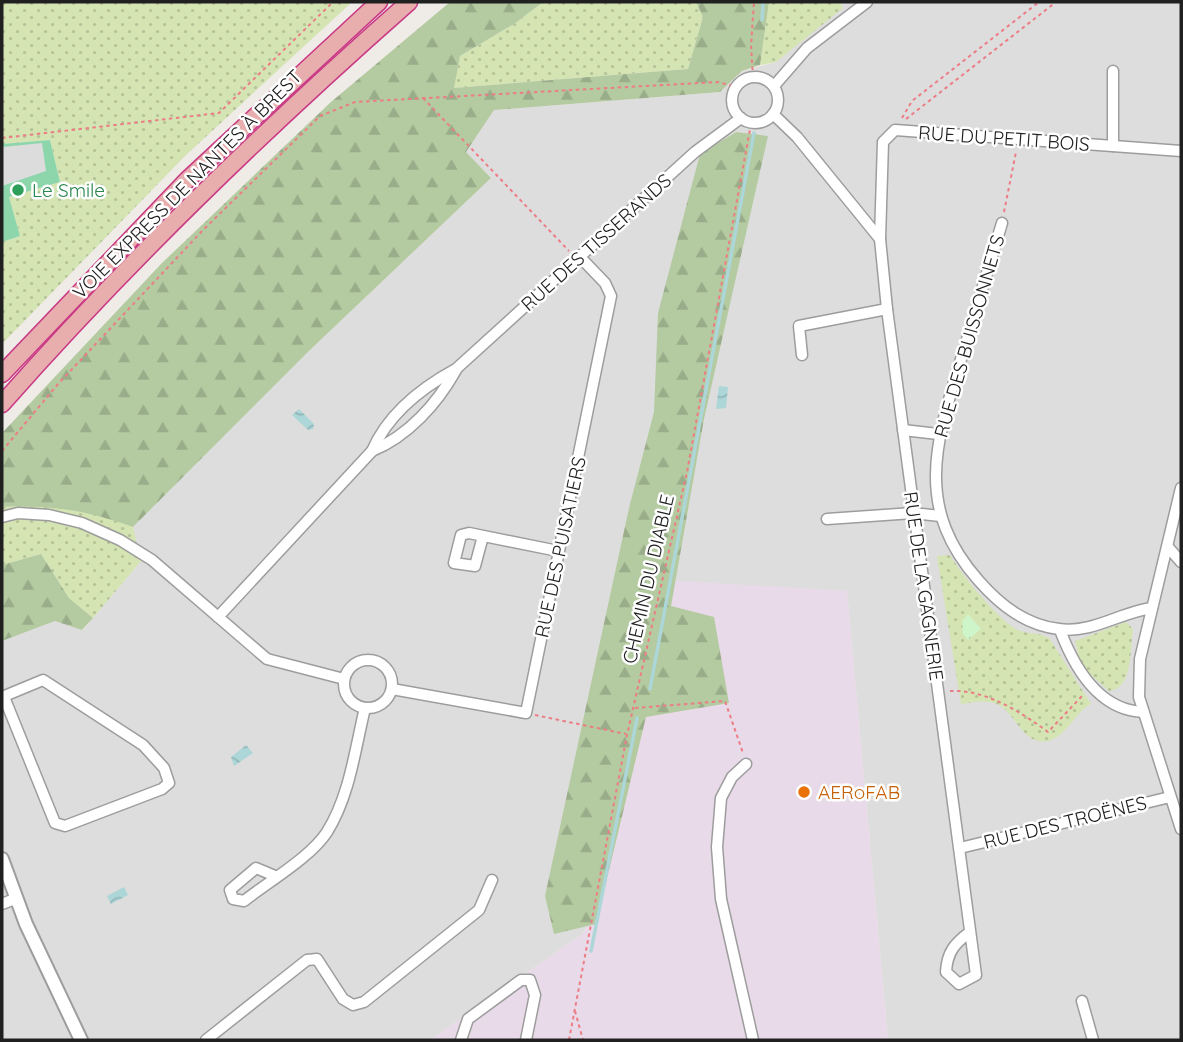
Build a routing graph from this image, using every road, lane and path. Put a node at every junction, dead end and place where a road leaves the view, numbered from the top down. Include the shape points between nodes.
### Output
1 (333, 2) edge
2 (379, 2) edge
3 (409, 2) edge
4 (754, 2) edge
5 (867, 2) edge
6 (1040, 2) edge
7 (1056, 2) edge
8 (1007, 27) junction
9 (1014, 34) junction
10 (1113, 71) dead end
11 (753, 77) junction
12 (774, 86) junction
13 (736, 87) junction
14 (423, 98) junction
15 (773, 114) junction
16 (741, 118) junction
17 (751, 123) junction
18 (895, 130) junction
19 (2, 138) edge
20 (1018, 139) junction
21 (1113, 146) junction
22 (1181, 151) edge
23 (1002, 223) joint
24 (880, 239) junction
25 (578, 258) junction
26 (887, 309) junction
27 (802, 355) dead end
28 (456, 369) junction
29 (2, 374) edge
30 (2, 404) edge
31 (903, 430) junction
32 (938, 435) junction
33 (2, 451) edge
34 (372, 451) junction
35 (1181, 488) edge
36 (914, 513) junction
37 (940, 516) junction
38 (2, 517) edge
39 (827, 519) dead end
40 (484, 536) dead end
41 (1168, 547) junction
42 (558, 551) junction
43 (1181, 562) edge
44 (1152, 608) junction
45 (218, 617) junction
46 (1060, 630) junction
47 (344, 679) junction
48 (1091, 687) junction
49 (391, 689) junction
50 (938, 692) junction
51 (3, 697) edge
52 (365, 708) junction
53 (633, 708) junction
54 (1143, 712) junction
55 (527, 713) junction
56 (627, 735) junction
57 (746, 764) joint
58 (1170, 797) junction
59 (1181, 829) edge
60 (960, 848) junction
61 (2, 859) edge
62 (275, 876) dead end
63 (492, 880) dead end
64 (17, 898) junction
65 (2, 904) edge
66 (970, 932) junction
67 (1082, 1001) dead end
68 (575, 1009) junction
69 (81, 1040) edge
70 (206, 1040) edge
71 (461, 1040) edge
72 (526, 1040) edge
73 (569, 1040) edge
74 (583, 1040) edge
75 (752, 1040) edge
76 (1093, 1040) edge

1 - 19 path via 219,113
2 - 29 highway, VOIE EXPRESS DE NANTES À BREST via 187,180
3 - 30 highway, VOIE EXPRESS DE NANTES À BREST via 178,217
4 - 11 path
5 - 12 street via 807,48
6 - 8 path
7 - 9 path
8 - 9 path
8 - 18 path via 912,101
9 - 18 path
10 - 21 street, RUE DU PETIT BOIS
11 - 12 street
11 - 13 street
12 - 15 street via 778,103
13 - 14 path via 718,82
13 - 16 street via 733,107
14 - 25 path
14 - 33 path via 355,102 320,116 194,240 58,384
15 - 17 street via 763,122
15 - 24 street
16 - 17 street
16 - 25 street, RUE DES TISSERANDS via 695,152
17 - 53 path, CHEMIN DU DIABLE via 687,472
18 - 20 street, RUE DU PETIT BOIS
18 - 24 street, RUE DE LA GAGNERIE via 883,142
20 - 21 street, RUE DU PETIT BOIS
20 - 23 path
21 - 22 street, RUE DU PETIT BOIS
23 - 32 street, RUE DES BUISSONNETS
24 - 26 street, RUE DE LA GAGNERIE
25 - 28 street, RUE DES TISSERANDS
25 - 42 street, RUE DES PUISATIERS via 605,283 611,296
26 - 27 street via 799,326
26 - 31 street, RUE DE LA GAGNERIE
28 - 34 street, RUE DES TISSERANDS via 427,385 381,430
28 - 34 street, RUE DES TISSERANDS via 442,394 395,442
31 - 32 street
31 - 36 street, RUE DE LA GAGNERIE
32 - 37 street, RUE DES BUISSONNETS via 935,477
34 - 45 street, RUE DES TISSERANDS
35 - 41 street
36 - 37 street
36 - 39 street
36 - 50 street, RUE DE LA GAGNERIE
37 - 46 street, RUE DES BUISSONNETS via 963,564 990,594 1020,618
38 - 45 street via 18,513 49,516 82,523 120,540 152,560
40 - 42 street
41 - 43 street
41 - 44 street
42 - 55 street, RUE DES PUISATIERS
44 - 46 street, RUE DES BUISSONNETS via 1080,629
44 - 54 street via 1140,659
45 - 47 street via 268,659
46 - 48 street via 1073,664
47 - 49 street via 358,662 373,660 390,674
47 - 52 street via 346,695
48 - 50 path via 1048,732 1017,708 961,691
48 - 54 street via 1125,711
49 - 52 street via 384,701
49 - 55 street
50 - 60 street, RUE DE LA GAGNERIE
51 - 51 street via 43,680 143,745 164,768 169,783 65,826 55,822
52 - 62 street via 345,794 326,834
53 - 56 path, CHEMIN DU DIABLE
53 - 57 path via 725,701
54 - 58 street
55 - 56 path
56 - 68 path, CHEMIN DU DIABLE
57 - 75 street via 732,777 721,799 717,847 721,899
58 - 59 street
58 - 60 street, RUE DES TROËNES
60 - 66 street, RUE DE LA GAGNERIE
61 - 64 street
63 - 70 street via 480,910 364,1002 353,1005 343,999 317,959 307,960
64 - 65 street
64 - 69 street
66 - 66 street, RUE DE LA GAGNERIE via 947,957 946,972 959,984 976,975
67 - 76 street
68 - 73 path, CHEMIN DU DIABLE
68 - 74 path
71 - 72 street via 467,1018 521,980 530,980 535,995

